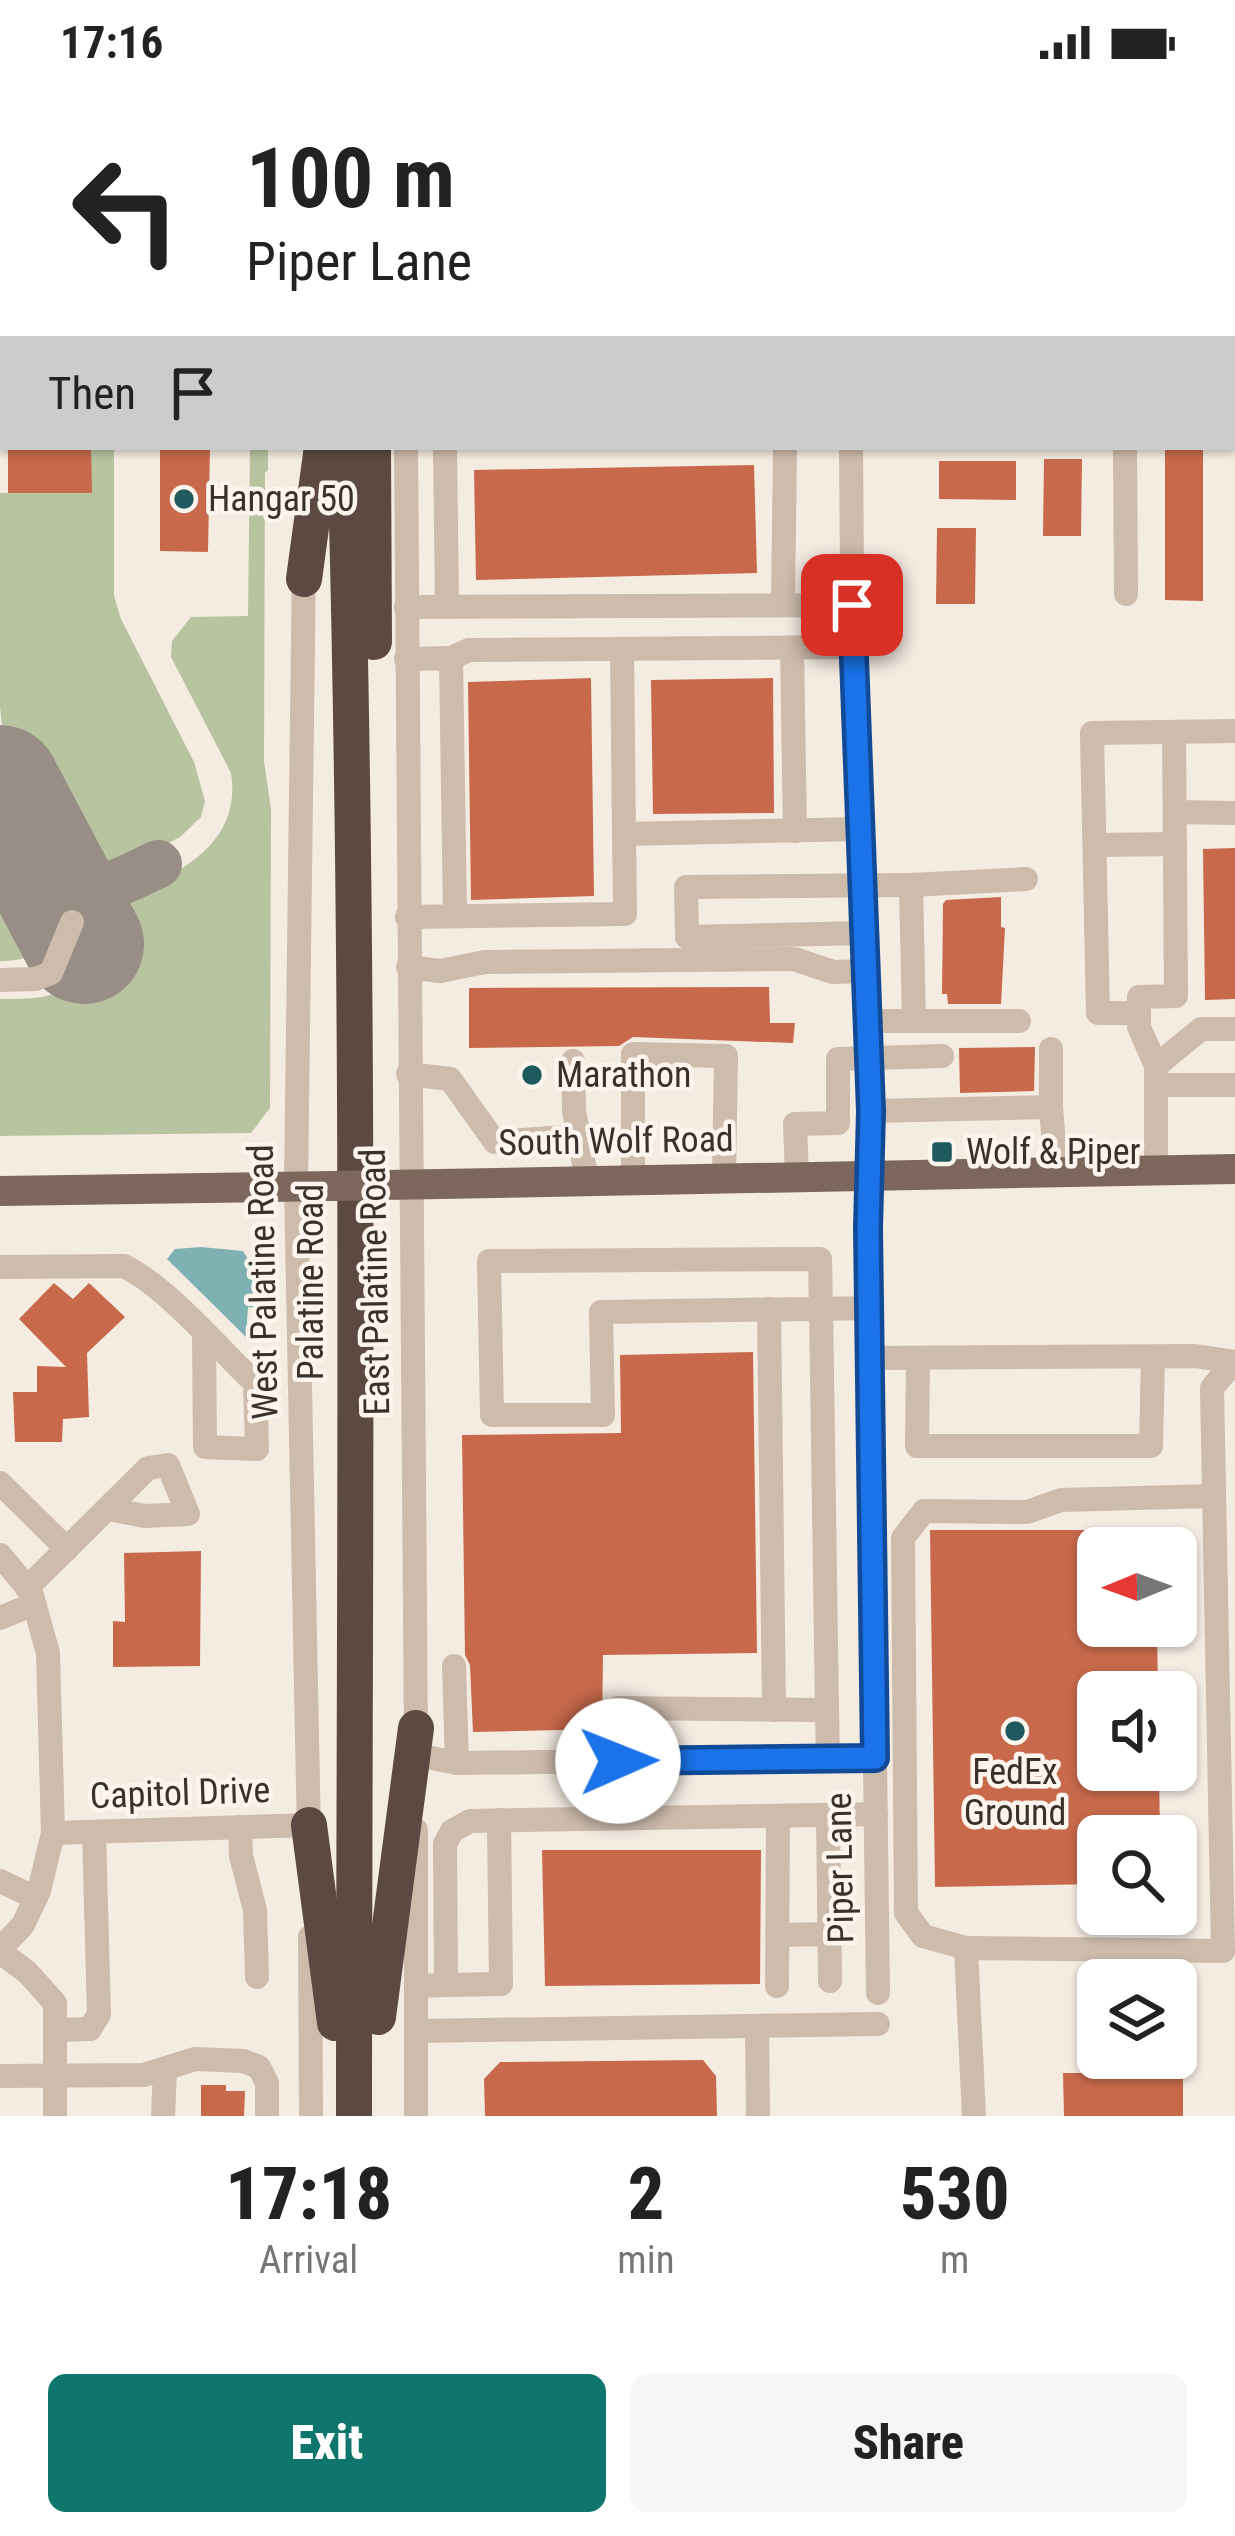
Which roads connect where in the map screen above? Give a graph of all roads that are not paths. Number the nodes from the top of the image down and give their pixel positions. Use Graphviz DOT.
graph roads {
  1 [pos="304,450"];
  2 [pos="322,450"];
  3 [pos="345,450"];
  4 [pos="373,450"];
  5 [pos="406,450"];
  6 [pos="445,450"];
  7 [pos="785,450"];
  8 [pos="851,450"];
  9 [pos="1125,450"];
  10 [pos="304,579"];
  11 [pos="1126,594"];
  12 [pos="783,605"];
  13 [pos="852,605"];
  14 [pos="406,607"];
  15 [pos="447,607"];
  16 [pos="853,647"];
  17 [pos="791,648"];
  18 [pos="622,649"];
  19 [pos="451,658"];
  20 [pos="406,659"];
  21 [pos="1235,731"];
  22 [pos="1174,733"];
  23 [pos="1175,812"];
  24 [pos="1235,813"];
  25 [pos="861,829"];
  26 [pos="795,831"];
  27 [pos="624,834"];
  28 [pos="1175,844"];
  29 [pos="1095,845"];
  30 [pos="1026,879"];
  31 [pos="863,884"];
  32 [pos="910,886"];
  33 [pos="455,916"];
  34 [pos="407,917"];
  35 [pos="72,922"];
  36 [pos="865,933"];
  37 [pos="408,967"];
  38 [pos="866,971"];
  39 [pos="0,980"];
  40 [pos="1139,1013"];
  41 [pos="868,1021"];
  42 [pos="914,1021"];
  43 [pos="1019,1021"];
  44 [pos="1235,1029"];
  45 [pos="1051,1049"];
  46 [pos="942,1056"];
  47 [pos="869,1058"];
  48 [pos="574,1061"];
  49 [pos="408,1075"];
  50 [pos="1156,1076"];
  51 [pos="1235,1085"];
  52 [pos="1051,1107"];
  53 [pos="871,1111"];
  54 [pos="578,1136"];
  55 [pos="495,1142"];
  56 [pos="1235,1169"];
  57 [pos="1156,1170"];
  58 [pos="1056,1172"];
  59 [pos="869,1173"];
  60 [pos="796,1175"];
  61 [pos="724,1177"];
  62 [pos="633,1179"];
  63 [pos="587,1180"];
  64 [pos="489,1183"];
  65 [pos="397,1185"];
  66 [pos="296,1186"];
  67 [pos="0,1191"];
  68 [pos="0,1267"];
  69 [pos="869,1308"];
  70 [pos="770,1309"];
  71 [pos="821,1309"];
  72 [pos="204,1334"];
  73 [pos="1153,1357"];
  74 [pos="870,1358"];
  75 [pos="918,1358"];
  76 [pos="1234,1363"];
  77 [pos="0,1483"];
  78 [pos="1214,1496"];
  79 [pos="108,1509"];
  80 [pos="67,1549"];
  81 [pos="0,1555"];
  82 [pos="30,1596"];
  83 [pos="0,1618"];
  84 [pos="454,1666"];
  85 [pos="774,1709"];
  86 [pos="827,1710"];
  87 [pos="416,1742"];
  88 [pos="875,1758"];
  89 [pos="828,1759"];
  90 [pos="618,1761"];
  91 [pos="457,1763"];
  92 [pos="876,1814"];
  93 [pos="828,1815"];
  94 [pos="778,1816"];
  95 [pos="500,1820"];
  96 [pos="309,1825"];
  97 [pos="240,1827"];
  98 [pos="94,1832"];
  99 [pos="53,1833"];
  100 [pos="0,1881"];
  101 [pos="36,1898"];
  102 [pos="830,1934"];
  103 [pos="778,1935"];
  104 [pos="966,1948"];
  105 [pos="0,1951"];
  106 [pos="257,1977"];
  107 [pos="830,1981"];
  108 [pos="446,1985"];
  109 [pos="418,1986"];
  110 [pos="777,1986"];
  111 [pos="878,1993"];
  112 [pos="378,2018"];
  113 [pos="878,2024"];
  114 [pos="757,2026"];
  115 [pos="56,2030"];
  116 [pos="418,2031"];
  117 [pos="165,2071"];
  118 [pos="0,2076"];
  119 [pos="55,2076"];
  120 [pos="55,2116"];
  121 [pos="163,2116"];
  122 [pos="267,2116"];
  123 [pos="310,2116"];
  124 [pos="351,2116"];
  125 [pos="377,2116"];
  126 [pos="416,2116"];
  127 [pos="758,2116"];
  128 [pos="974,2116"];
  1 -- 10 [label="street, West Palatine Road"];
  2 -- 10 [label="highway"];
  3 -- 124 [label="highway, Palatine Road"];
  4 -- 112 [label="highway, Palatine Road"];
  5 -- 14 [label="street, East Palatine Road"];
  6 -- 15 [label="street"];
  7 -- 12 [label="street"];
  8 -- 13 [label="street, Piper Lane"];
  9 -- 11 [label="street"];
  10 -- 66 [label="street, West Palatine Road"];
  12 -- 13 [label="street"];
  12 -- 15 [label="street"];
  13 -- 16 [label="street, Piper Lane"];
  14 -- 15 [label="street"];
  14 -- 20 [label="street, East Palatine Road"];
  16 -- 17 [label="street"];
  16 -- 25 [label="street, Piper Lane"];
  17 -- 18 [label="street"];
  17 -- 26 [label="street"];
  18 -- 19 [label="street"];
  18 -- 27 [label="street"];
  19 -- 20 [label="street"];
  19 -- 33 [label="street"];
  20 -- 34 [label="street, East Palatine Road"];
  21 -- 22 [label="street"];
  22 -- 23 [label="street"];
  22 -- 29 [label="street"];
  23 -- 24 [label="street"];
  23 -- 28 [label="street"];
  25 -- 26 [label="street"];
  25 -- 31 [label="street, Piper Lane"];
  26 -- 27 [label="street"];
  27 -- 33 [label="street"];
  28 -- 29 [label="street"];
  28 -- 40 [label="street"];
  29 -- 40 [label="street"];
  30 -- 32 [label="street"];
  31 -- 32 [label="street"];
  31 -- 36 [label="street, Piper Lane"];
  31 -- 36 [label="street"];
  32 -- 42 [label="street"];
  33 -- 34 [label="street"];
  34 -- 37 [label="street, East Palatine Road"];
  35 -- 39 [label="street"];
  36 -- 38 [label="street, Piper Lane"];
  37 -- 38 [label="street"];
  37 -- 49 [label="street, East Palatine Road"];
  38 -- 41 [label="street, Piper Lane"];
  40 -- 50 [label="street"];
  41 -- 42 [label="street"];
  41 -- 47 [label="street, Piper Lane"];
  42 -- 43 [label="street"];
  44 -- 50 [label="street"];
  45 -- 52 [label="street"];
  46 -- 47 [label="street"];
  47 -- 53 [label="street, Piper Lane"];
  47 -- 60 [label="street"];
  48 -- 54 [label="street"];
  49 -- 55 [label="street"];
  49 -- 65 [label="street, East Palatine Road"];
  50 -- 51 [label="street"];
  50 -- 57 [label="street"];
  52 -- 53 [label="street"];
  52 -- 58 [label="street"];
  53 -- 59 [label="street, Piper Lane"];
  54 -- 55 [label="street"];
  54 -- 63 [label="street"];
  55 -- 64 [label="street"];
  56 -- 57 [label="main road, South Wolf Road"];
  57 -- 58 [label="main road, South Wolf Road"];
  58 -- 59 [label="main road, South Wolf Road"];
  59 -- 60 [label="main road, South Wolf Road"];
  59 -- 69 [label="street, Piper Lane"];
  60 -- 61 [label="main road, South Wolf Road"];
  61 -- 62 [label="main road, South Wolf Road"];
  61 -- 62 [label="street"];
  62 -- 63 [label="main road, South Wolf Road"];
  63 -- 64 [label="main road, South Wolf Road"];
  64 -- 65 [label="main road, South Wolf Road"];
  65 -- 66 [label="main road, South Wolf Road, bridge"];
  65 -- 87 [label="street, East Palatine Road"];
  66 -- 67 [label="main road, South Wolf Road"];
  66 -- 96 [label="street, West Palatine Road"];
  68 -- 72 [label="street"];
  69 -- 71 [label="street"];
  69 -- 74 [label="street, Piper Lane"];
  70 -- 71 [label="street"];
  70 -- 71 [label="street"];
  70 -- 85 [label="street"];
  71 -- 86 [label="street"];
  72 -- 72 [label="street"];
  73 -- 75 [label="street"];
  73 -- 75 [label="street"];
  73 -- 76 [label="street"];
  74 -- 75 [label="street"];
  74 -- 88 [label="street, Piper Lane"];
  76 -- 78 [label="street"];
  77 -- 80 [label="street"];
  78 -- 104 [label="street"];
  78 -- 104 [label="street"];
  79 -- 80 [label="street"];
  80 -- 82 [label="street"];
  81 -- 82 [label="street, Capitol Drive"];
  82 -- 83 [label="street"];
  82 -- 99 [label="street, Capitol Drive"];
  84 -- 91 [label="street"];
  85 -- 86 [label="street"];
  85 -- 90 [label="street"];
  86 -- 89 [label="street"];
  87 -- 91 [label="street"];
  87 -- 109 [label="street, East Palatine Road"];
  87 -- 112 [label="highway"];
  88 -- 89 [label="street"];
  88 -- 92 [label="street, Piper Lane"];
  89 -- 90 [label="street"];
  90 -- 91 [label="street"];
  92 -- 93 [label="street"];
  92 -- 111 [label="street, Piper Lane"];
  93 -- 94 [label="street"];
  93 -- 102 [label="street"];
  94 -- 95 [label="street"];
  94 -- 103 [label="street"];
  95 -- 108 [label="street"];
  95 -- 108 [label="street"];
  96 -- 97 [label="street, Capitol Drive"];
  96 -- 123 [label="street, West Palatine Road"];
  96 -- 124 [label="highway"];
  97 -- 98 [label="street, Capitol Drive"];
  97 -- 106 [label="street"];
  98 -- 99 [label="street, Capitol Drive"];
  98 -- 115 [label="street"];
  99 -- 101 [label="street, Capitol Drive"];
  100 -- 101 [label="street"];
  101 -- 105 [label="street, Capitol Drive"];
  102 -- 103 [label="street"];
  102 -- 107 [label="street"];
  103 -- 110 [label="street"];
  104 -- 128 [label="street"];
  105 -- 115 [label="street"];
  108 -- 109 [label="street"];
  109 -- 116 [label="street, East Palatine Road"];
  112 -- 125 [label="highway, Palatine Road"];
  113 -- 114 [label="street"];
  114 -- 116 [label="street"];
  114 -- 127 [label="street"];
  115 -- 119 [label="street"];
  116 -- 126 [label="street, East Palatine Road"];
  117 -- 119 [label="street"];
  117 -- 121 [label="street"];
  117 -- 122 [label="street"];
  118 -- 119 [label="street"];
  119 -- 120 [label="street"];
}
